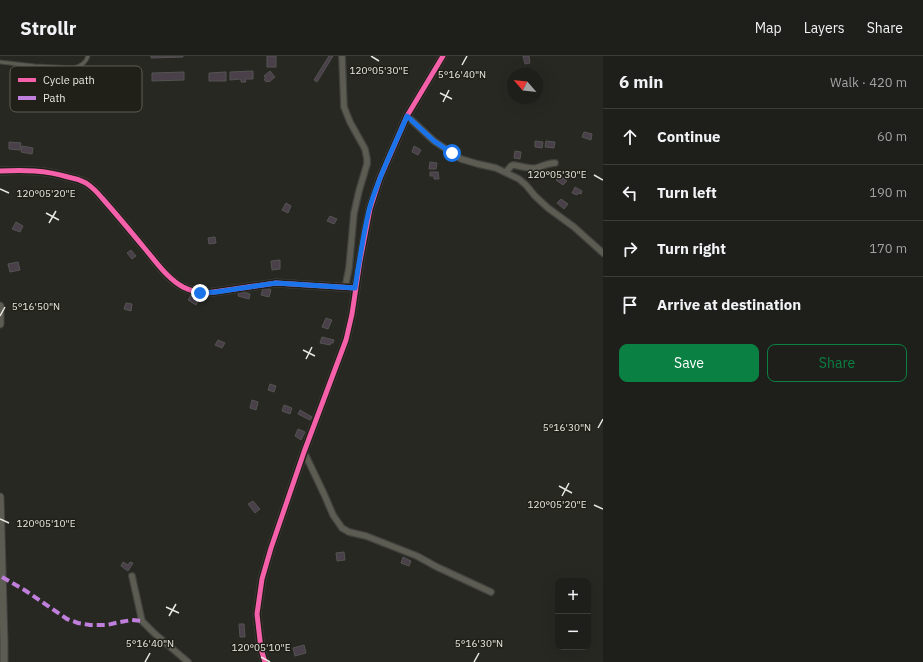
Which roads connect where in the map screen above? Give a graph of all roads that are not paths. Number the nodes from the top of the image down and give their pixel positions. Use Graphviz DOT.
graph roads {
  1 [pos="88,56"];
  2 [pos="342,56"];
  3 [pos="443,56"];
  4 [pos="0,62"];
  5 [pos="36,66"];
  6 [pos="78,66"];
  7 [pos="407,116"];
  8 [pos="555,163"];
  9 [pos="0,171"];
  10 [pos="506,172"];
  11 [pos="603,252"];
  12 [pos="345,288"];
  13 [pos="355,288"];
  14 [pos="0,306"];
  15 [pos="0,313"];
  16 [pos="0,324"];
  17 [pos="304,452"];
  18 [pos="0,498"];
  19 [pos="132,576"];
  20 [pos="491,592"];
  21 [pos="4,662"];
  22 [pos="188,662"];
  23 [pos="265,662"];
  1 -- 6 [label="lane"];
  2 -- 12 [label="street"];
  3 -- 7 [label="street"];
  4 -- 5 [label="lane"];
  7 -- 10 [label="street"];
  7 -- 13 [label="street"];
  8 -- 10 [label="street"];
  9 -- 12 [label="street"];
  10 -- 11 [label="street"];
  12 -- 13 [label="street"];
  13 -- 17 [label="street"];
  14 -- 15 [label="street"];
  15 -- 16 [label="street"];
  17 -- 20 [label="street"];
  17 -- 23 [label="street"];
  18 -- 21 [label="street"];
  19 -- 22 [label="street"];
}
